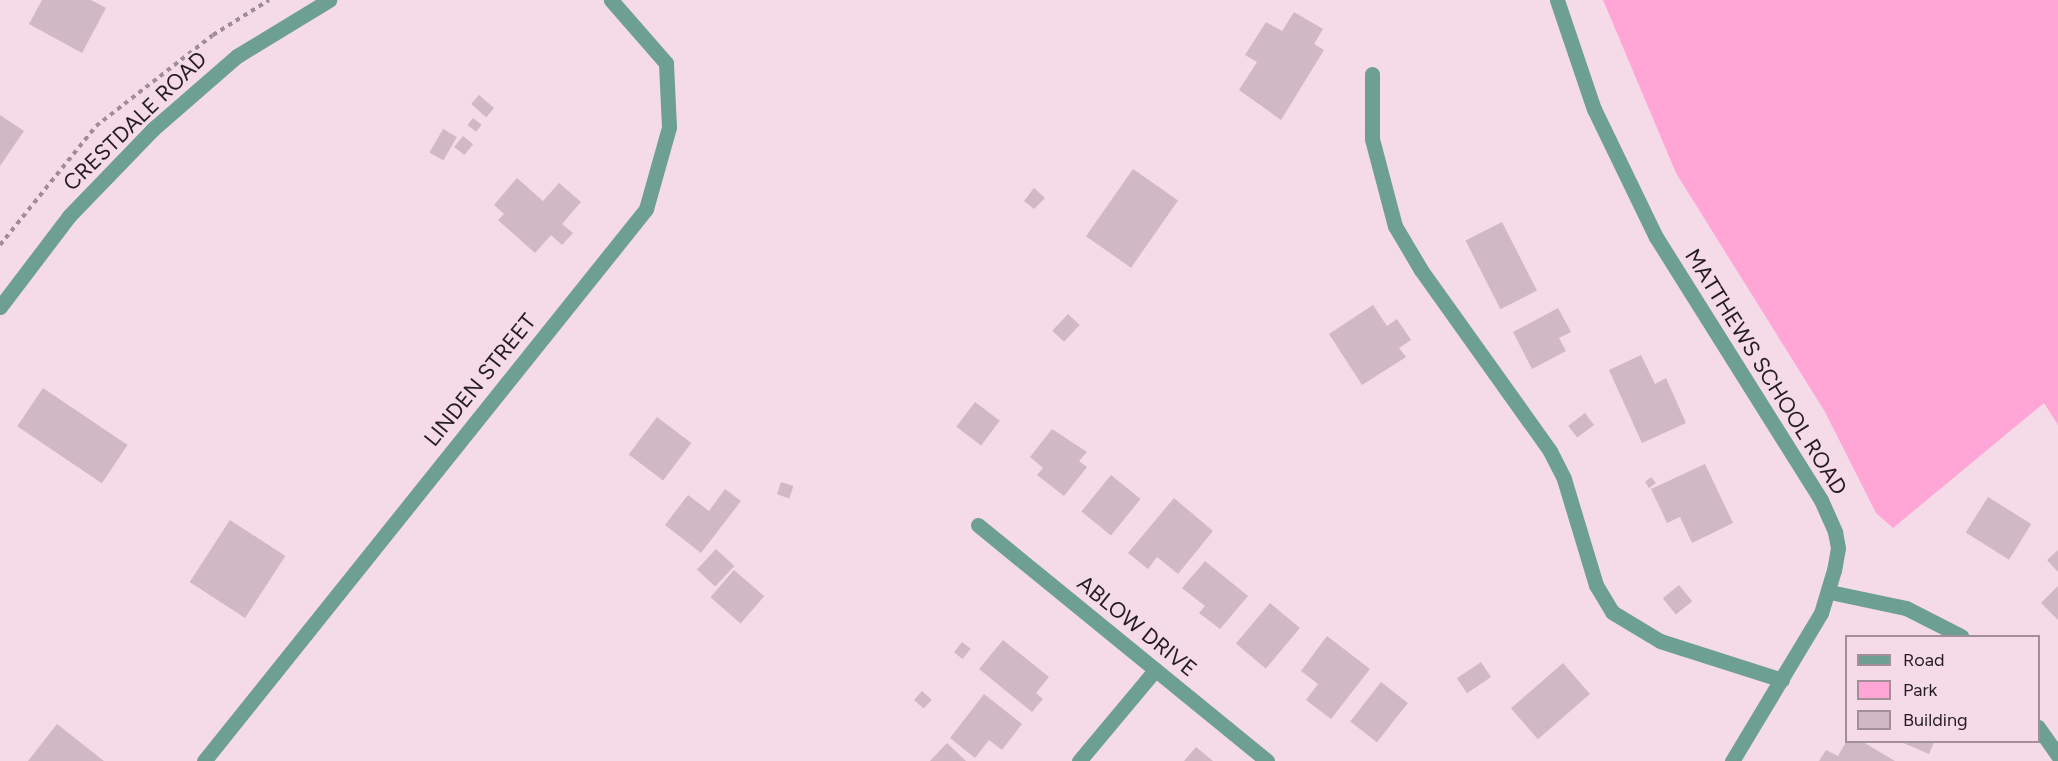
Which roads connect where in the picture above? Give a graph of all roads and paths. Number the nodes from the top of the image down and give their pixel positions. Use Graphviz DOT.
graph roads {
  1 [pos="269,0"];
  2 [pos="329,0"];
  3 [pos="610,0"];
  4 [pos="1557,0"];
  5 [pos="1372,74"];
  6 [pos="0,246"];
  7 [pos="0,306"];
  8 [pos="978,525"];
  9 [pos="1830,592"];
  10 [pos="1959,635"];
  11 [pos="1155,670"];
  12 [pos="1782,680"];
  13 [pos="2040,730"];
  14 [pos="2058,756"];
  15 [pos="204,761"];
  16 [pos="1079,761"];
  17 [pos="1267,761"];
  18 [pos="1732,761"];
  1 -- 6 [label="path"];
  2 -- 7 [label="street, CRESTDALE ROAD"];
  3 -- 15 [label="street, LINDEN STREET"];
  4 -- 9 [label="street, MATTHEWS SCHOOL ROAD"];
  5 -- 12 [label="street"];
  8 -- 11 [label="street, ABLOW DRIVE"];
  9 -- 10 [label="street"];
  9 -- 12 [label="street, MATTHEWS SCHOOL ROAD"];
  11 -- 16 [label="street"];
  11 -- 17 [label="street, ABLOW DRIVE"];
  12 -- 18 [label="street, MATTHEWS SCHOOL ROAD"];
  13 -- 14 [label="street"];
}
